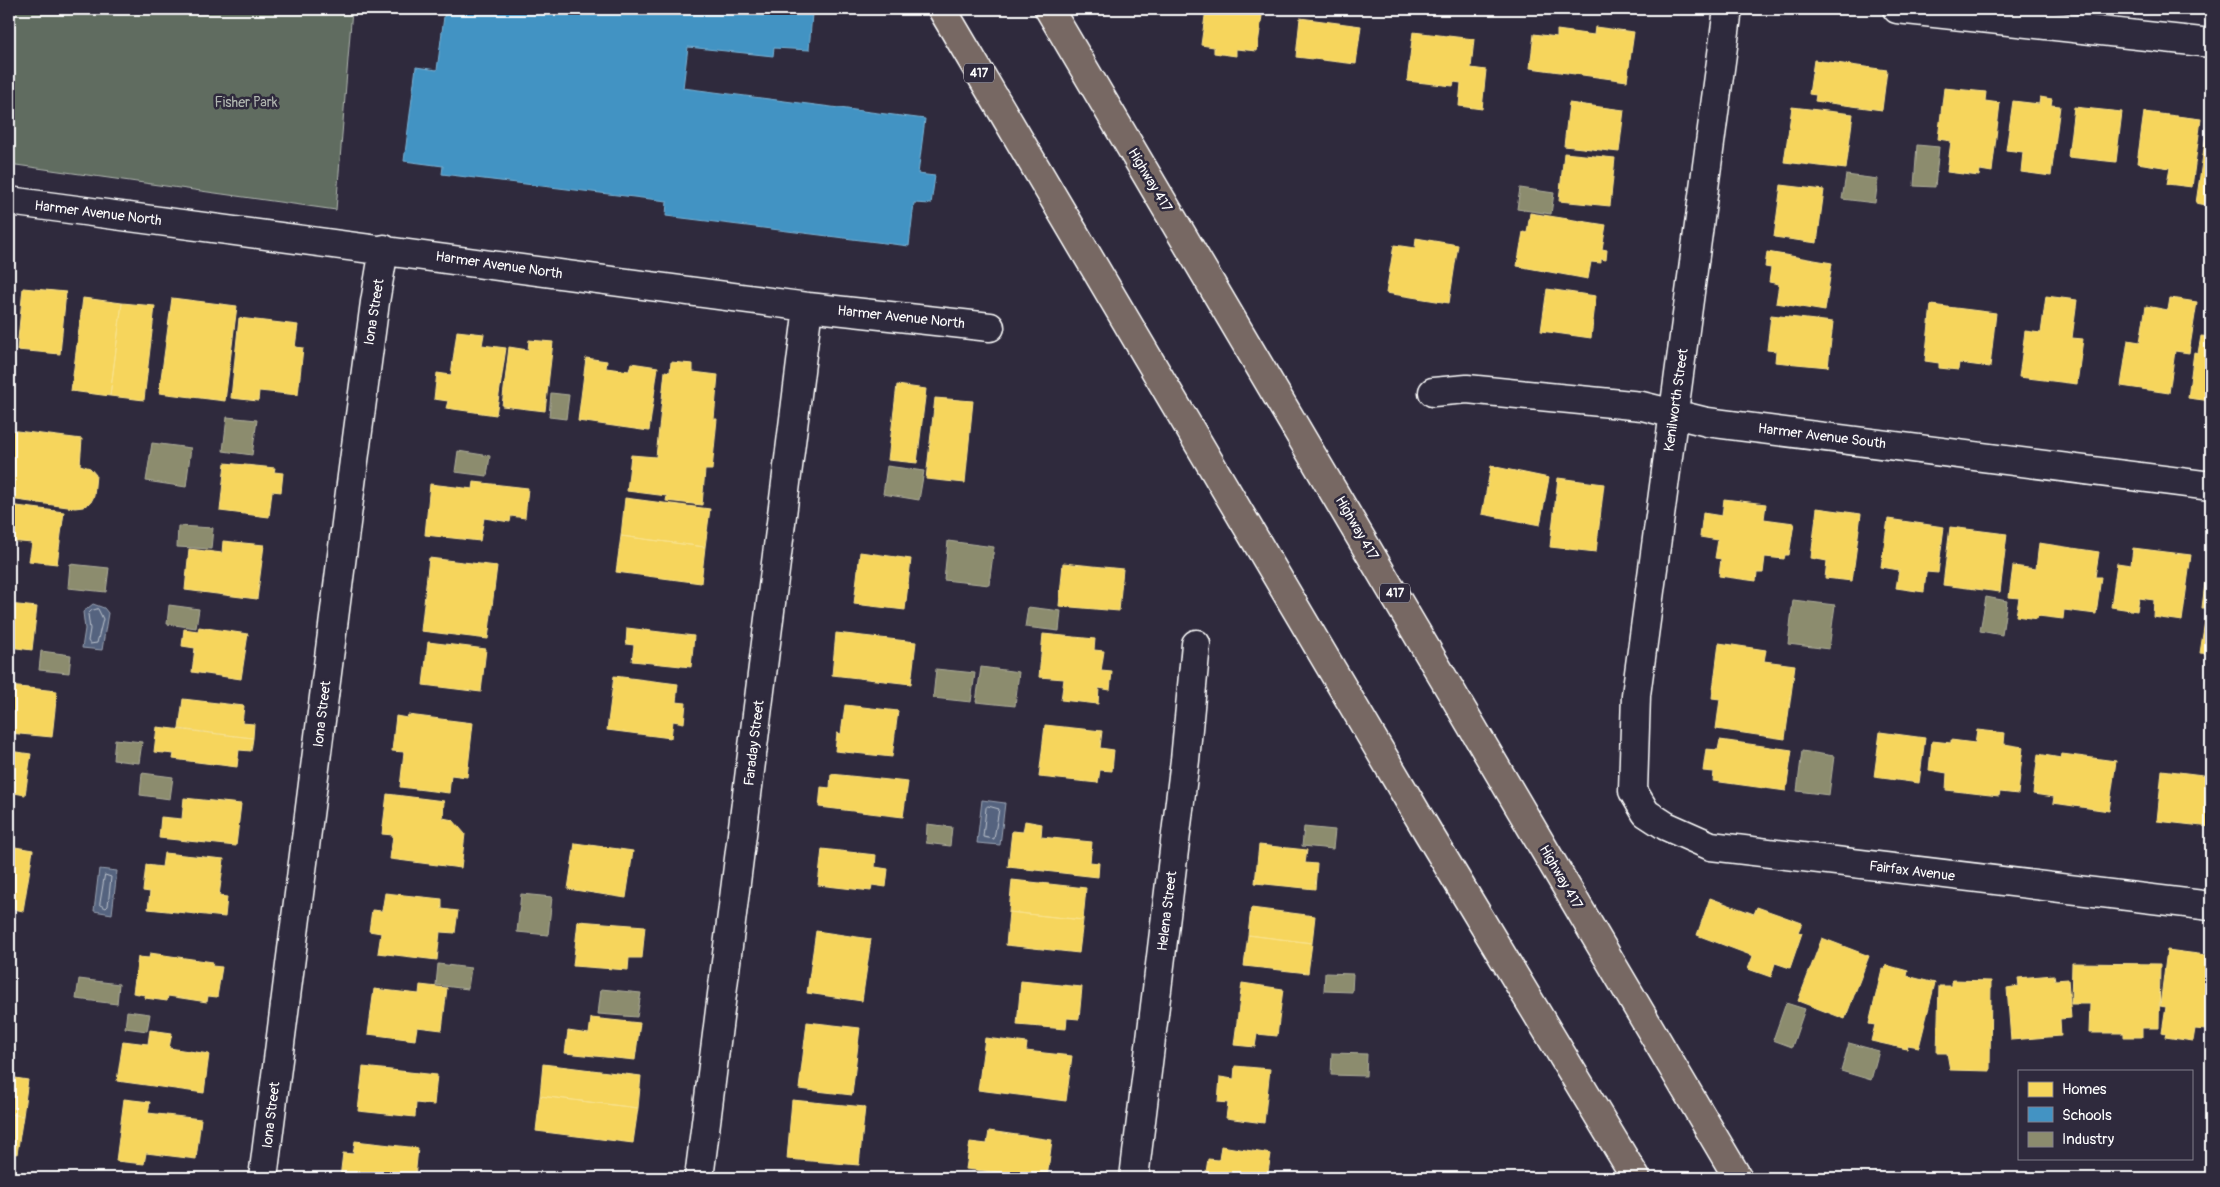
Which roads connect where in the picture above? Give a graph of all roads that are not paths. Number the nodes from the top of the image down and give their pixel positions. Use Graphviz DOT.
graph roads {
  1 [pos="942,9"];
  2 [pos="1049,9"];
  3 [pos="1728,9"];
  4 [pos="1897,9"];
  5 [pos="2211,43"];
  6 [pos="9,201"];
  7 [pos="384,249"];
  8 [pos="808,307"];
  9 [pos="990,328"];
  10 [pos="1433,392"];
  11 [pos="1675,413"];
  12 [pos="2211,486"];
  13 [pos="1196,644"];
  14 [pos="1633,791"];
  15 [pos="2211,906"];
  16 [pos="263,1178"];
  17 [pos="699,1178"];
  18 [pos="1134,1178"];
  19 [pos="1636,1178"];
  20 [pos="1738,1178"];
  1 -- 19 [label="highway, 417"];
  2 -- 20 [label="highway, Highway 417 / 417"];
  3 -- 11 [label="street, Kenilworth Street"];
  4 -- 5 [label="street"];
  6 -- 7 [label="street, Harmer Avenue North"];
  7 -- 8 [label="street, Harmer Avenue North"];
  7 -- 16 [label="street, Iona Street"];
  8 -- 9 [label="street, Harmer Avenue North"];
  8 -- 17 [label="street, Faraday Street"];
  10 -- 11 [label="street, Harmer Avenue South"];
  11 -- 12 [label="street, Harmer Avenue South"];
  11 -- 14 [label="street, Kenilworth Street"];
  13 -- 18 [label="street, Helena Street"];
  14 -- 15 [label="street, Fairfax Avenue"];
}
